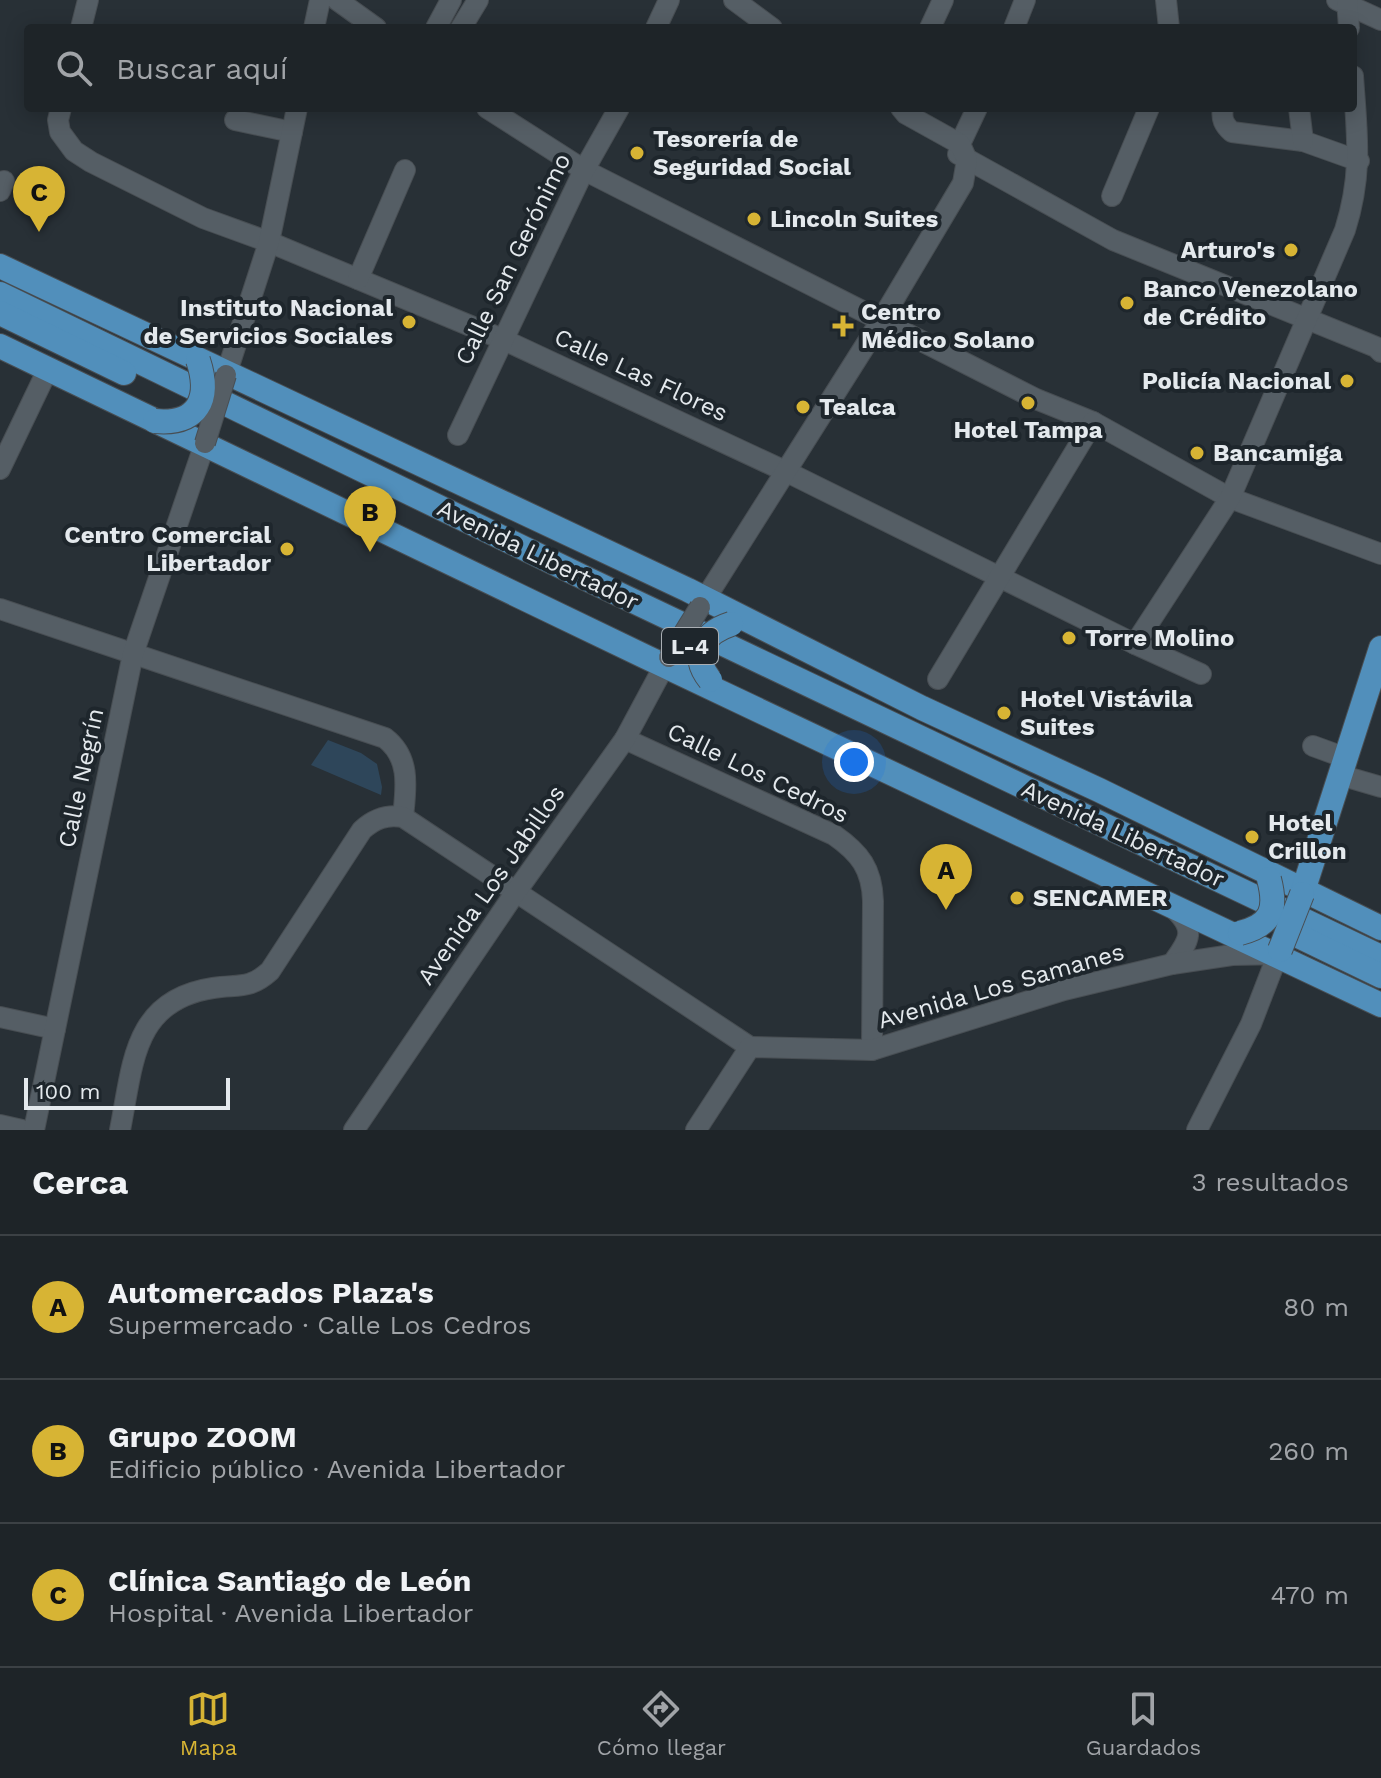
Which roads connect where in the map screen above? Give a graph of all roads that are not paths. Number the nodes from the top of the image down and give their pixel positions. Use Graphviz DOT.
graph roads {
  1 [pos="88,0"];
  2 [pos="320,0"];
  3 [pos="337,0"];
  4 [pos="451,0"];
  5 [pos="478,0"];
  6 [pos="669,0"];
  7 [pos="734,0"];
  8 [pos="943,0"];
  9 [pos="1025,0"];
  10 [pos="1166,0"];
  11 [pos="1344,1"];
  12 [pos="1381,20"];
  13 [pos="82,24"];
  14 [pos="315,24"];
  15 [pos="370,24"];
  16 [pos="438,24"];
  17 [pos="463,24"];
  18 [pos="658,24"];
  19 [pos="767,24"];
  20 [pos="932,24"];
  21 [pos="1016,24"];
  22 [pos="1169,24"];
  23 [pos="1348,24"];
  24 [pos="60,112"];
  25 [pos="296,112"];
  26 [pos="493,112"];
  27 [pos="617,112"];
  28 [pos="894,112"];
  29 [pos="904,112"];
  30 [pos="976,112"];
  31 [pos="1147,112"];
  32 [pos="1222,112"];
  33 [pos="1299,112"];
  34 [pos="1356,112"];
  35 [pos="235,120"];
  36 [pos="292,132"];
  37 [pos="1303,141"];
  38 [pos="963,152"];
  39 [pos="1359,161"];
  40 [pos="405,170"];
  41 [pos="584,170"];
  42 [pos="1112,196"];
  43 [pos="269,242"];
  44 [pos="0,266"];
  45 [pos="358,279"];
  46 [pos="0,294"];
  47 [pos="0,313"];
  48 [pos="882,319"];
  49 [pos="1308,321"];
  50 [pos="502,339"];
  51 [pos="0,346"];
  52 [pos="1379,348"];
  53 [pos="198,360"];
  54 [pos="48,369"];
  55 [pos="226,375"];
  56 [pos="155,421"];
  57 [pos="1093,422"];
  58 [pos="458,435"];
  59 [pos="205,443"];
  60 [pos="0,469"];
  61 [pos="787,472"];
  62 [pos="1230,498"];
  63 [pos="1381,554"];
  64 [pos="998,576"];
  65 [pos="703,603"];
  66 [pos="0,609"];
  67 [pos="741,624"];
  68 [pos="1135,644"];
  69 [pos="1381,648"];
  70 [pos="133,654"];
  71 [pos="667,661"];
  72 [pos="1201,674"];
  73 [pos="938,679"];
  74 [pos="716,686"];
  75 [pos="625,739"];
  76 [pos="1313,746"];
  77 [pos="1343,766"];
  78 [pos="1381,787"];
  79 [pos="403,817"];
  80 [pos="1268,875"];
  81 [pos="1303,892"];
  82 [pos="515,893"];
  83 [pos="1164,900"];
  84 [pos="1381,928"];
  85 [pos="1236,933"];
  86 [pos="1279,952"];
  87 [pos="1381,957"];
  88 [pos="1172,964"];
  89 [pos="1381,976"];
  90 [pos="1381,1005"];
  91 [pos="0,1017"];
  92 [pos="55,1029"];
  93 [pos="750,1047"];
  94 [pos="872,1050"];
  95 [pos="0,1125"];
  96 [pos="22,1130"];
  97 [pos="34,1130"];
  98 [pos="120,1130"];
  99 [pos="354,1130"];
  100 [pos="696,1130"];
  101 [pos="1197,1130"];
  1 -- 13 [label="street"];
  2 -- 14 [label="street"];
  3 -- 15 [label="street"];
  4 -- 16 [label="street"];
  5 -- 17 [label="street"];
  6 -- 18 [label="street"];
  7 -- 19 [label="street"];
  8 -- 20 [label="street"];
  9 -- 21 [label="street"];
  10 -- 22 [label="street"];
  11 -- 12 [label="street"];
  11 -- 23 [label="street"];
  24 -- 43 [label="street, Calle Las Flores"];
  25 -- 36 [label="street"];
  26 -- 41 [label="street"];
  27 -- 41 [label="street, Calle San Gerónimo"];
  28 -- 38 [label="street"];
  29 -- 38 [label="street"];
  30 -- 38 [label="street"];
  31 -- 42 [label="street"];
  32 -- 37 [label="street"];
  33 -- 37 [label="street"];
  34 -- 39 [label="street"];
  35 -- 36 [label="street"];
  36 -- 43 [label="street"];
  37 -- 39 [label="street"];
  38 -- 48 [label="street"];
  38 -- 49 [label="street"];
  39 -- 49 [label="street"];
  40 -- 45 [label="street"];
  41 -- 48 [label="street"];
  41 -- 50 [label="street, Calle San Gerónimo"];
  43 -- 45 [label="street, Calle Las Flores"];
  43 -- 55 [label="street"];
  44 -- 53 [label="main road, Avenida Libertador / L-4"];
  45 -- 50 [label="street, Calle Las Flores"];
  46 -- 87 [label="main road, Avenida Libertador / L-4"];
  47 -- 89 [label="main road, Avenida Libertador / L-4"];
  48 -- 57 [label="street"];
  48 -- 61 [label="street"];
  49 -- 52 [label="street"];
  49 -- 62 [label="street"];
  50 -- 58 [label="street, Calle San Gerónimo"];
  50 -- 61 [label="street, Calle Las Flores"];
  51 -- 54 [label="main road, Avenida Libertador / L-4"];
  53 -- 55 [label="main road, Avenida Libertador / L-4"];
  53 -- 56 [label="main road, bridge"];
  54 -- 56 [label="main road, Avenida Libertador / L-4"];
  54 -- 60 [label="street"];
  55 -- 59 [label="street, Calle Negrín, bridge"];
  55 -- 65 [label="main road, Avenida Libertador / L-4"];
  56 -- 59 [label="main road, Avenida Libertador / L-4"];
  57 -- 62 [label="street"];
  57 -- 64 [label="street"];
  59 -- 70 [label="street, Calle Negrín"];
  59 -- 71 [label="main road, Avenida Libertador / L-4"];
  61 -- 64 [label="street, Calle Las Flores"];
  61 -- 65 [label="street"];
  62 -- 63 [label="street"];
  62 -- 68 [label="street"];
  64 -- 68 [label="street, Calle Las Flores"];
  64 -- 73 [label="street"];
  65 -- 67 [label="main road, Avenida Libertador / L-4"];
  65 -- 71 [label="street, Avenida Los Jabillos, bridge"];
  66 -- 70 [label="street"];
  67 -- 74 [label="main road, L-4, bridge"];
  67 -- 80 [label="main road, Avenida Libertador / L-4"];
  68 -- 72 [label="street, Calle Las Flores"];
  69 -- 77 [label="main road"];
  70 -- 79 [label="street"];
  70 -- 92 [label="street, Calle Negrín"];
  71 -- 74 [label="main road, Avenida Libertador / L-4"];
  71 -- 75 [label="street, Avenida Los Jabillos"];
  74 -- 83 [label="main road, Avenida Libertador / L-4"];
  75 -- 82 [label="street, Avenida Los Jabillos"];
  75 -- 94 [label="street, Calle Los Cedros"];
  76 -- 77 [label="street"];
  77 -- 78 [label="street"];
  77 -- 81 [label="main road"];
  79 -- 82 [label="street"];
  79 -- 98 [label="street"];
  80 -- 81 [label="main road, Avenida Libertador / L-4"];
  80 -- 85 [label="main road, bridge"];
  81 -- 84 [label="main road, Avenida Libertador / L-4"];
  81 -- 86 [label="main road, bridge"];
  82 -- 93 [label="street"];
  82 -- 99 [label="street, Avenida Los Jabillos"];
  83 -- 85 [label="main road, Avenida Libertador / L-4"];
  83 -- 88 [label="street"];
  85 -- 86 [label="main road, Avenida Libertador / L-4"];
  86 -- 88 [label="street, Avenida Los Samanes"];
  86 -- 90 [label="main road, Avenida Libertador / L-4"];
  86 -- 101 [label="street"];
  88 -- 94 [label="street, Avenida Los Samanes"];
  91 -- 92 [label="street"];
  92 -- 97 [label="street, Calle Negrín"];
  93 -- 94 [label="street, Avenida Los Samanes"];
  93 -- 100 [label="street"];
  95 -- 96 [label="street"];
}
